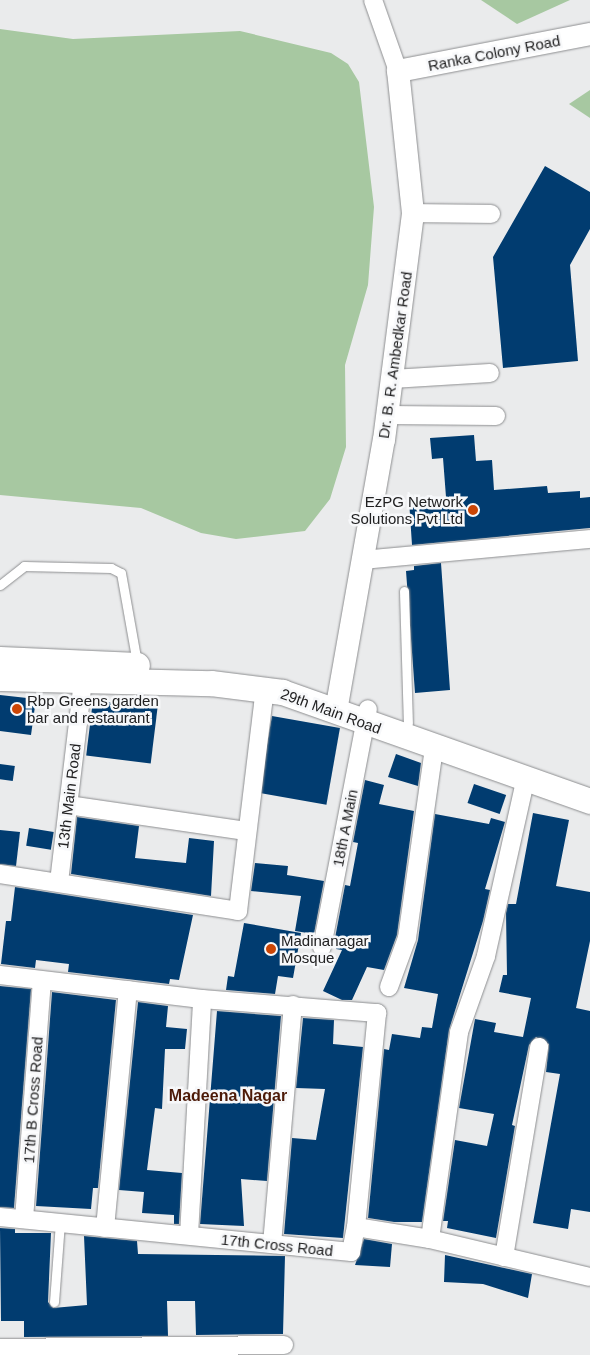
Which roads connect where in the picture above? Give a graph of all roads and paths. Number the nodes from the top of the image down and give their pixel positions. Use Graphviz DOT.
graph roads {
  1 [pos="373,0"];
  2 [pos="590,34"];
  3 [pos="398,72"];
  4 [pos="413,213"];
  5 [pos="491,214"];
  6 [pos="490,373"];
  7 [pos="392,379"];
  8 [pos="387,415"];
  9 [pos="496,416"];
  10 [pos="590,539"];
  11 [pos="363,560"];
  12 [pos="0,585"];
  13 [pos="404,591"];
  14 [pos="0,660"];
  15 [pos="137,665"];
  16 [pos="0,678"];
  17 [pos="83,680"];
  18 [pos="265,689"];
  19 [pos="338,703"];
  20 [pos="367,716"];
  21 [pos="408,723"];
  22 [pos="434,749"];
  23 [pos="525,781"];
  24 [pos="590,785"];
  25 [pos="590,802"];
  26 [pos="68,805"];
  27 [pos="246,831"];
  28 [pos="0,874"];
  29 [pos="59,882"];
  30 [pos="322,946"];
  31 [pos="0,975"];
  32 [pos="42,982"];
  33 [pos="389,987"];
  34 [pos="128,990"];
  35 [pos="202,999"];
  36 [pos="293,1004"];
  37 [pos="539,1047"];
  38 [pos="0,1217"];
  39 [pos="24,1219"];
  40 [pos="60,1223"];
  41 [pos="104,1228"];
  42 [pos="356,1228"];
  43 [pos="189,1235"];
  44 [pos="430,1239"];
  45 [pos="272,1244"];
  46 [pos="504,1256"];
  47 [pos="590,1277"];
  48 [pos="54,1302"];
  49 [pos="284,1345"];
  50 [pos="0,1348"];
  1 -- 3 [label="street, Dr. B. R. Ambedkar Road"];
  2 -- 3 [label="street, Ranka Colony Road"];
  3 -- 4 [label="street, Dr. B. R. Ambedkar Road"];
  4 -- 5 [label="street"];
  4 -- 7 [label="street, Dr. B. R. Ambedkar Road"];
  6 -- 7 [label="street"];
  7 -- 8 [label="street, Dr. B. R. Ambedkar Road"];
  8 -- 9 [label="street"];
  8 -- 11 [label="street, Dr. B. R. Ambedkar Road"];
  10 -- 11 [label="street"];
  11 -- 19 [label="street, Dr. B. R. Ambedkar Road"];
  12 -- 15 [label="lane"];
  13 -- 21 [label="lane"];
  14 -- 15 [label="main road, 29th Main Road"];
  15 -- 19 [label="main road, 29th Main Road"];
  16 -- 17 [label="main road, 29th Main Road"];
  17 -- 18 [label="main road, 29th Main Road"];
  17 -- 26 [label="street, 13th Main Road"];
  18 -- 19 [label="main road, 29th Main Road"];
  18 -- 27 [label="street"];
  19 -- 20 [label="main road, 29th Main Road"];
  20 -- 21 [label="main road, 29th Main Road"];
  20 -- 22 [label="main road, 29th Main Road"];
  20 -- 30 [label="street, 18th A Main"];
  21 -- 24 [label="main road, 29th Main Road"];
  22 -- 23 [label="main road, 29th Main Road"];
  22 -- 33 [label="street"];
  23 -- 25 [label="main road, 29th Main Road"];
  23 -- 44 [label="street"];
  26 -- 27 [label="street"];
  26 -- 29 [label="street, 13th Main Road"];
  27 -- 29 [label="street"];
  28 -- 29 [label="street"];
  31 -- 32 [label="street"];
  32 -- 34 [label="street"];
  32 -- 39 [label="street, 17th B Cross Road"];
  34 -- 35 [label="street"];
  34 -- 41 [label="street"];
  35 -- 36 [label="street"];
  35 -- 43 [label="street"];
  36 -- 42 [label="street"];
  36 -- 45 [label="street"];
  37 -- 46 [label="street"];
  38 -- 39 [label="street, 17th Cross Road"];
  39 -- 40 [label="street, 17th Cross Road"];
  40 -- 41 [label="street, 17th Cross Road"];
  40 -- 48 [label="lane"];
  41 -- 43 [label="street, 17th Cross Road"];
  42 -- 44 [label="street"];
  42 -- 45 [label="street, 17th Cross Road"];
  43 -- 45 [label="street, 17th Cross Road"];
  44 -- 46 [label="street"];
  46 -- 47 [label="street"];
  49 -- 50 [label="street"];
}
